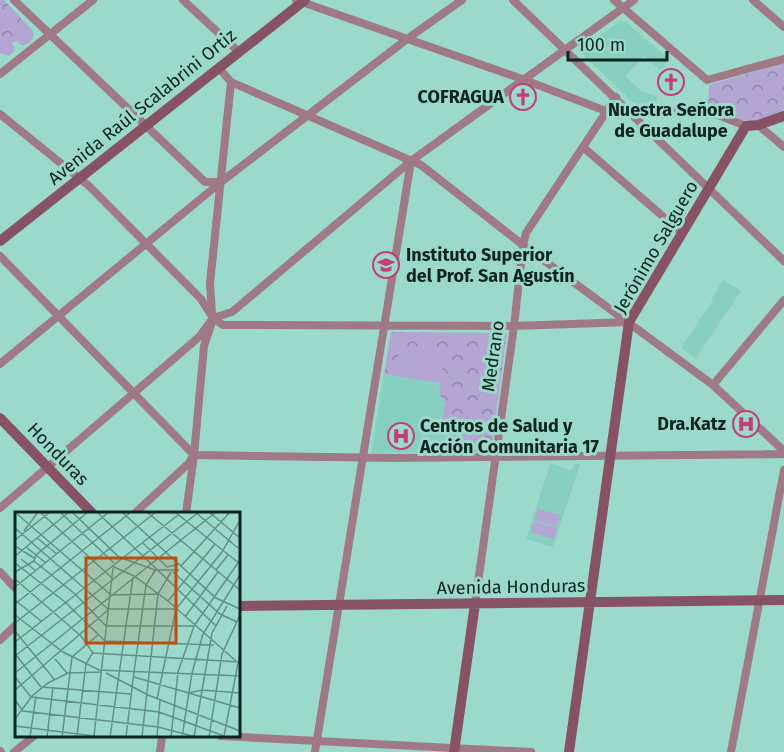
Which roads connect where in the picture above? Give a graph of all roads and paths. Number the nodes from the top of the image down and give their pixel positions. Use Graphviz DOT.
graph roads {
  1 [pos="14,0"];
  2 [pos="93,0"];
  3 [pos="183,0"];
  4 [pos="462,0"];
  5 [pos="513,0"];
  6 [pos="614,0"];
  7 [pos="634,0"];
  8 [pos="753,0"];
  9 [pos="301,1"];
  10 [pos="623,8"];
  11 [pos="784,27"];
  12 [pos="50,34"];
  13 [pos="407,39"];
  14 [pos="564,49"];
  15 [pos="239,52"];
  16 [pos="784,59"];
  17 [pos="219,68"];
  18 [pos="0,74"];
  19 [pos="522,79"];
  20 [pos="231,82"];
  21 [pos="616,98"];
  22 [pos="606,111"];
  23 [pos="0,114"];
  24 [pos="633,114"];
  25 [pos="307,116"];
  26 [pos="784,116"];
  27 [pos="146,124"];
  28 [pos="758,125"];
  29 [pos="746,126"];
  30 [pos="583,147"];
  31 [pos="784,147"];
  32 [pos="411,161"];
  33 [pos="80,178"];
  34 [pos="221,182"];
  35 [pos="710,188"];
  36 [pos="682,233"];
  37 [pos="0,241"];
  38 [pos="147,244"];
  39 [pos="523,245"];
  40 [pos="0,256"];
  41 [pos="784,261"];
  42 [pos="784,300"];
  43 [pos="59,316"];
  44 [pos="213,318"];
  45 [pos="629,322"];
  46 [pos="384,326"];
  47 [pos="514,326"];
  48 [pos="0,363"];
  49 [pos="713,385"];
  50 [pos="134,393"];
  51 [pos="0,418"];
  52 [pos="784,452"];
  53 [pos="194,455"];
  54 [pos="612,456"];
  55 [pos="496,457"];
  56 [pos="363,458"];
  57 [pos="48,467"];
  58 [pos="784,470"];
  59 [pos="0,508"];
  60 [pos="92,512"];
  61 [pos="135,512"];
  62 [pos="186,512"];
  63 [pos="0,572"];
  64 [pos="15,588"];
  65 [pos="784,600"];
  66 [pos="759,601"];
  67 [pos="591,602"];
  68 [pos="475,604"];
  69 [pos="240,606"];
  70 [pos="340,606"];
  71 [pos="15,626"];
  72 [pos="0,640"];
  73 [pos="240,736"];
  74 [pos="32,737"];
  75 [pos="162,737"];
  76 [pos="317,742"];
  77 [pos="454,750"];
  78 [pos="14,752"];
  79 [pos="160,752"];
  80 [pos="315,752"];
  81 [pos="531,752"];
  82 [pos="569,752"];
  83 [pos="731,752"];
  1 -- 12 [label="street"];
  2 -- 12 [label="street"];
  3 -- 15 [label="street"];
  4 -- 13 [label="street"];
  5 -- 14 [label="street"];
  6 -- 10 [label="street"];
  7 -- 10 [label="street"];
  8 -- 11 [label="street"];
  9 -- 13 [label="street"];
  9 -- 15 [label="street, Avenida Raúl Scalabrini Ortiz"];
  10 -- 14 [label="street"];
  10 -- 16 [label="street"];
  12 -- 18 [label="street"];
  12 -- 27 [label="street"];
  13 -- 19 [label="street"];
  13 -- 25 [label="street"];
  14 -- 19 [label="street"];
  14 -- 21 [label="street"];
  15 -- 17 [label="street, Avenida Raúl Scalabrini Ortiz"];
  17 -- 20 [label="street"];
  17 -- 27 [label="street, Avenida Raúl Scalabrini Ortiz"];
  19 -- 22 [label="street"];
  19 -- 32 [label="street"];
  20 -- 25 [label="street"];
  20 -- 34 [label="street"];
  21 -- 22 [label="street, Medrano"];
  21 -- 24 [label="street"];
  22 -- 24 [label="street"];
  22 -- 30 [label="street, Medrano"];
  23 -- 33 [label="street"];
  24 -- 29 [label="street"];
  24 -- 35 [label="street"];
  25 -- 32 [label="street"];
  25 -- 34 [label="street"];
  26 -- 28 [label="street"];
  27 -- 33 [label="street, Avenida Raúl Scalabrini Ortiz"];
  27 -- 34 [label="street"];
  28 -- 29 [label="street"];
  28 -- 31 [label="street"];
  29 -- 35 [label="street, Jerónimo Salguero"];
  30 -- 36 [label="street"];
  30 -- 39 [label="street, Medrano"];
  32 -- 39 [label="street"];
  32 -- 44 [label="street"];
  32 -- 46 [label="street"];
  33 -- 37 [label="street, Avenida Raúl Scalabrini Ortiz"];
  33 -- 38 [label="street"];
  34 -- 38 [label="street"];
  34 -- 44 [label="street"];
  35 -- 36 [label="street, Jerónimo Salguero"];
  35 -- 41 [label="street"];
  36 -- 45 [label="street, Jerónimo Salguero"];
  38 -- 43 [label="street"];
  38 -- 44 [label="street"];
  39 -- 45 [label="street"];
  39 -- 47 [label="street, Medrano"];
  40 -- 43 [label="street"];
  42 -- 49 [label="street"];
  43 -- 48 [label="street"];
  43 -- 50 [label="street"];
  44 -- 46 [label="street"];
  44 -- 50 [label="street"];
  44 -- 53 [label="street"];
  45 -- 47 [label="street"];
  45 -- 49 [label="street"];
  45 -- 54 [label="street, Jerónimo Salguero"];
  46 -- 47 [label="street"];
  46 -- 56 [label="street"];
  47 -- 55 [label="street, Medrano"];
  49 -- 52 [label="street"];
  50 -- 53 [label="street"];
  50 -- 57 [label="street"];
  51 -- 57 [label="street, Honduras"];
  52 -- 54 [label="street"];
  53 -- 56 [label="street"];
  53 -- 61 [label="street"];
  53 -- 62 [label="street"];
  54 -- 55 [label="street"];
  54 -- 67 [label="street, Jerónimo Salguero"];
  55 -- 56 [label="street"];
  55 -- 68 [label="street, Medrano"];
  56 -- 70 [label="street"];
  57 -- 59 [label="street"];
  57 -- 60 [label="street, Honduras"];
  58 -- 66 [label="street"];
  63 -- 64 [label="street"];
  65 -- 66 [label="street, Avenida Honduras"];
  66 -- 67 [label="street, Avenida Honduras"];
  66 -- 83 [label="street"];
  67 -- 68 [label="street, Avenida Honduras"];
  67 -- 82 [label="street, Jerónimo Salguero"];
  68 -- 70 [label="street, Avenida Honduras"];
  68 -- 77 [label="street, Medrano"];
  69 -- 70 [label="street, Avenida Honduras"];
  70 -- 76 [label="street"];
  71 -- 72 [label="street"];
  73 -- 76 [label="street"];
  74 -- 78 [label="street"];
  75 -- 79 [label="street"];
  76 -- 77 [label="street"];
  76 -- 80 [label="street"];
  77 -- 81 [label="street"];
}
